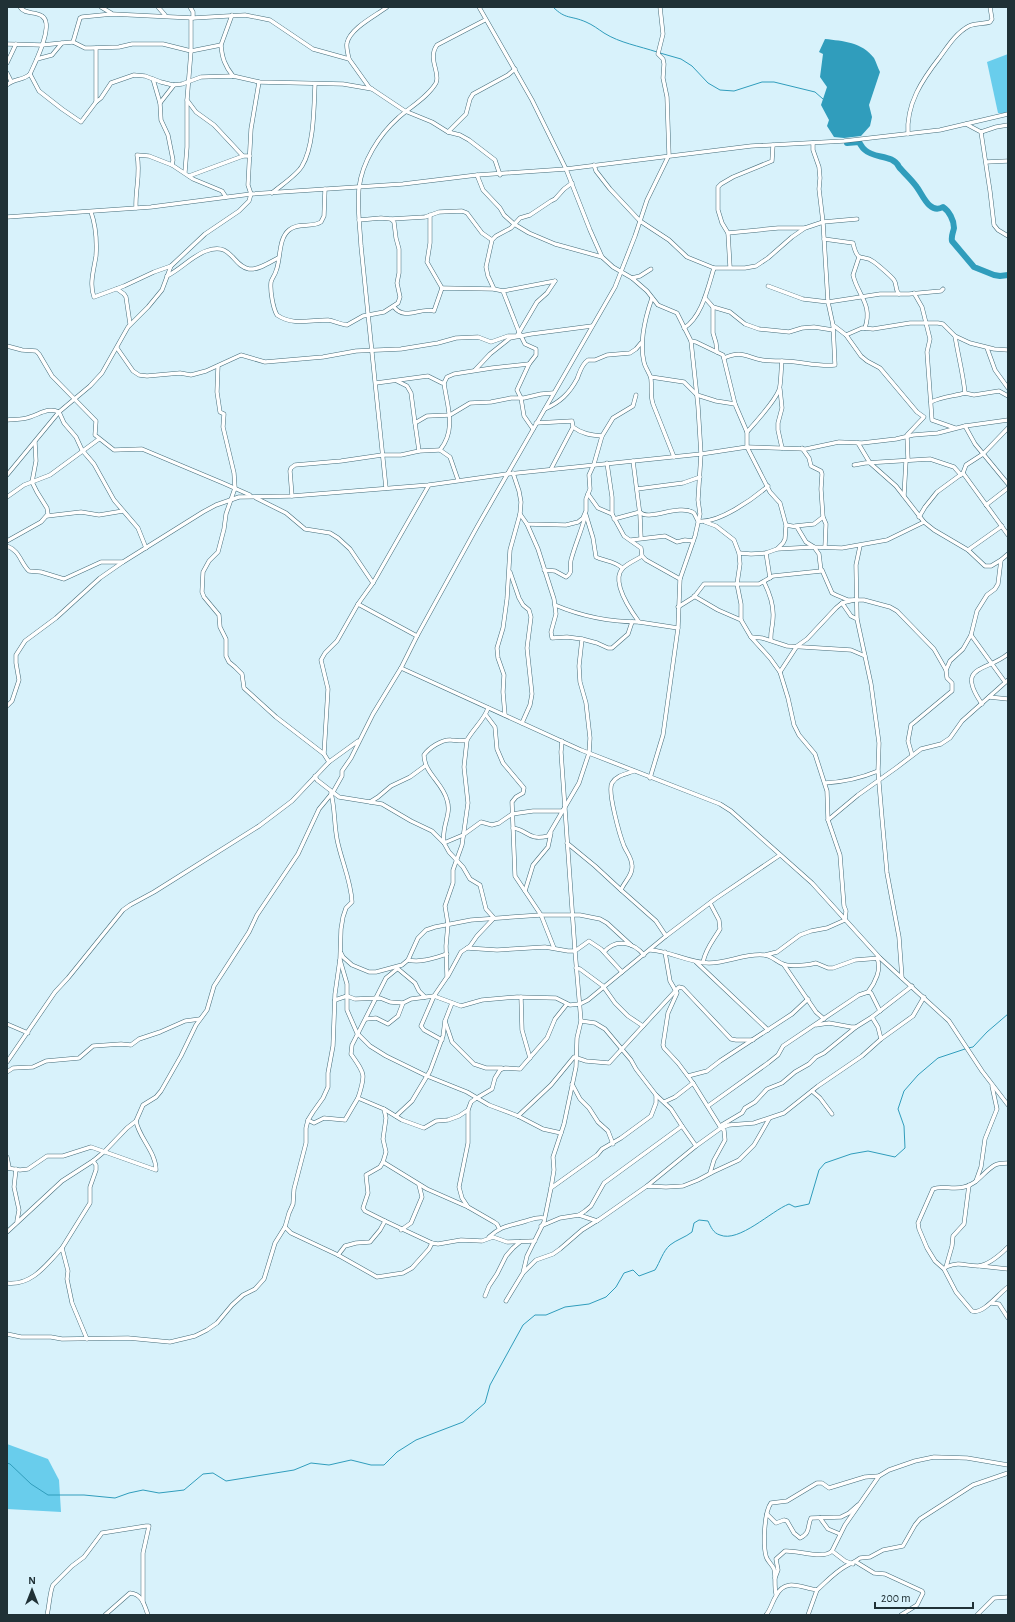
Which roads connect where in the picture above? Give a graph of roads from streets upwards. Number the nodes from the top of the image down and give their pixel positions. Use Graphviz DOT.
graph roads {
  1 [pos="20,7"];
  2 [pos="101,7"];
  3 [pos="158,7"];
  4 [pos="190,7"];
  5 [pos="387,7"];
  6 [pos="479,7"];
  7 [pos="660,7"];
  8 [pos="990,7"];
  9 [pos="112,14"];
  10 [pos="232,15"];
  11 [pos="165,16"];
  12 [pos="192,18"];
  13 [pos="485,20"];
  14 [pos="73,42"];
  15 [pos="62,43"];
  16 [pos="7,44"];
  17 [pos="16,44"];
  18 [pos="42,45"];
  19 [pos="222,45"];
  20 [pos="96,48"];
  21 [pos="191,51"];
  22 [pos="37,59"];
  23 [pos="349,59"];
  24 [pos="7,63"];
  25 [pos="515,69"];
  26 [pos="7,73"];
  27 [pos="30,74"];
  28 [pos="233,76"];
  29 [pos="153,79"];
  30 [pos="11,81"];
  31 [pos="188,81"];
  32 [pos="259,82"];
  33 [pos="315,84"];
  34 [pos="7,85"];
  35 [pos="174,85"];
  36 [pos="373,90"];
  37 [pos="187,100"];
  38 [pos="96,102"];
  39 [pos="160,103"];
  40 [pos="406,111"];
  41 [pos="1008,114"];
  42 [pos="966,124"];
  43 [pos="1008,125"];
  44 [pos="448,132"];
  45 [pos="980,132"];
  46 [pos="908,134"];
  47 [pos="813,143"];
  48 [pos="773,145"];
  49 [pos="243,156"];
  50 [pos="250,156"];
  51 [pos="669,156"];
  52 [pos="1008,161"];
  53 [pos="986,162"];
  54 [pos="172,165"];
  55 [pos="594,165"];
  56 [pos="566,169"];
  57 [pos="185,172"];
  58 [pos="477,175"];
  59 [pos="500,175"];
  60 [pos="189,176"];
  61 [pos="572,183"];
  62 [pos="359,188"];
  63 [pos="325,189"];
  64 [pos="272,193"];
  65 [pos="251,194"];
  66 [pos="226,197"];
  67 [pos="136,208"];
  68 [pos="91,212"];
  69 [pos="430,215"];
  70 [pos="7,217"];
  71 [pos="391,219"];
  72 [pos="857,219"];
  73 [pos="359,220"];
  74 [pos="640,221"];
  75 [pos="823,222"];
  76 [pos="514,224"];
  77 [pos="806,228"];
  78 [pos="728,233"];
  79 [pos="1008,236"];
  80 [pos="824,239"];
  81 [pos="492,240"];
  82 [pos="602,257"];
  83 [pos="859,257"];
  84 [pos="278,258"];
  85 [pos="171,266"];
  86 [pos="730,267"];
  87 [pos="714,268"];
  88 [pos="651,269"];
  89 [pos="621,271"];
  90 [pos="167,276"];
  91 [pos="632,278"];
  92 [pos="768,286"];
  93 [pos="442,288"];
  94 [pos="117,289"];
  95 [pos="494,289"];
  96 [pos="943,289"];
  97 [pos="503,291"];
  98 [pos="899,294"];
  99 [pos="914,294"];
  100 [pos="863,296"];
  101 [pos="652,298"];
  102 [pos="705,298"];
  103 [pos="828,302"];
  104 [pos="394,307"];
  105 [pos="713,307"];
  106 [pos="368,315"];
  107 [pos="926,323"];
  108 [pos="130,324"];
  109 [pos="833,325"];
  110 [pos="592,326"];
  111 [pos="684,328"];
  112 [pos="865,328"];
  113 [pos="832,330"];
  114 [pos="519,335"];
  115 [pos="846,335"];
  116 [pos="956,336"];
  117 [pos="691,341"];
  118 [pos="642,342"];
  119 [pos="7,346"];
  120 [pos="117,348"];
  121 [pos="987,348"];
  122 [pos="1008,350"];
  123 [pos="373,351"];
  124 [pos="717,352"];
  125 [pos="724,358"];
  126 [pos="782,361"];
  127 [pos="529,364"];
  128 [pos="218,366"];
  129 [pos="475,370"];
  130 [pos="651,377"];
  131 [pos="397,381"];
  132 [pos="376,383"];
  133 [pos="444,383"];
  134 [pos="1008,388"];
  135 [pos="780,389"];
  136 [pos="553,393"];
  137 [pos="965,393"];
  138 [pos="636,395"];
  139 [pos="696,395"];
  140 [pos="1008,396"];
  141 [pos="521,398"];
  142 [pos="75,399"];
  143 [pos="931,402"];
  144 [pos="735,404"];
  145 [pos="544,409"];
  146 [pos="59,412"];
  147 [pos="450,415"];
  148 [pos="924,417"];
  149 [pos="7,420"];
  150 [pos="932,420"];
  151 [pos="1008,420"];
  152 [pos="415,423"];
  153 [pos="536,423"];
  154 [pos="965,426"];
  155 [pos="573,427"];
  156 [pos="956,428"];
  157 [pos="1008,428"];
  158 [pos="533,429"];
  159 [pos="747,432"];
  160 [pos="602,436"];
  161 [pos="907,437"];
  162 [pos="99,439"];
  163 [pos="35,442"];
  164 [pos="858,442"];
  165 [pos="747,447"];
  166 [pos="782,448"];
  167 [pos="802,448"];
  168 [pos="82,450"];
  169 [pos="440,450"];
  170 [pos="419,451"];
  171 [pos="701,454"];
  172 [pos="983,454"];
  173 [pos="382,455"];
  174 [pos="674,457"];
  175 [pos="907,460"];
  176 [pos="633,461"];
  177 [pos="607,463"];
  178 [pos="870,463"];
  179 [pos="594,464"];
  180 [pos="854,465"];
  181 [pos="551,469"];
  182 [pos="513,473"];
  183 [pos="506,474"];
  184 [pos="962,474"];
  185 [pos="7,475"];
  186 [pos="700,477"];
  187 [pos="458,480"];
  188 [pos="32,482"];
  189 [pos="1008,484"];
  190 [pos="429,485"];
  191 [pos="768,486"];
  192 [pos="235,488"];
  193 [pos="386,488"];
  194 [pos="1008,488"];
  195 [pos="636,489"];
  196 [pos="588,494"];
  197 [pos="292,496"];
  198 [pos="904,496"];
  199 [pos="7,497"];
  200 [pos="253,497"];
  201 [pos="231,499"];
  202 [pos="986,505"];
  203 [pos="123,511"];
  204 [pos="640,512"];
  205 [pos="520,514"];
  206 [pos="586,514"];
  207 [pos="612,514"];
  208 [pos="47,516"];
  209 [pos="919,517"];
  210 [pos="823,518"];
  211 [pos="614,519"];
  212 [pos="698,521"];
  213 [pos="705,522"];
  214 [pos="924,522"];
  215 [pos="527,524"];
  216 [pos="786,525"];
  217 [pos="795,526"];
  218 [pos="1002,526"];
  219 [pos="1008,535"];
  220 [pos="641,538"];
  221 [pos="631,540"];
  222 [pos="7,541"];
  223 [pos="693,541"];
  224 [pos="7,546"];
  225 [pos="860,546"];
  226 [pos="814,547"];
  227 [pos="825,547"];
  228 [pos="146,548"];
  229 [pos="777,549"];
  230 [pos="968,550"];
  231 [pos="740,553"];
  232 [pos="766,553"];
  233 [pos="1008,554"];
  234 [pos="642,556"];
  235 [pos="1001,560"];
  236 [pos="124,562"];
  237 [pos="622,568"];
  238 [pos="510,570"];
  239 [pos="544,570"];
  240 [pos="822,570"];
  241 [pos="770,578"];
  242 [pos="680,579"];
  243 [pos="764,582"];
  244 [pos="373,583"];
  245 [pos="737,584"];
  246 [pos="694,596"];
  247 [pos="855,600"];
  248 [pos="842,603"];
  249 [pos="358,604"];
  250 [pos="555,605"];
  251 [pos="678,607"];
  252 [pos="857,619"];
  253 [pos="741,620"];
  254 [pos="632,622"];
  255 [pos="639,622"];
  256 [pos="678,628"];
  257 [pos="417,636"];
  258 [pos="971,636"];
  259 [pos="751,637"];
  260 [pos="582,639"];
  261 [pos="771,640"];
  262 [pos="797,646"];
  263 [pos="1008,654"];
  264 [pos="865,656"];
  265 [pos="991,663"];
  266 [pos="401,668"];
  267 [pos="946,670"];
  268 [pos="780,672"];
  269 [pos="1007,681"];
  270 [pos="989,697"];
  271 [pos="1008,699"];
  272 [pos="982,704"];
  273 [pos="7,706"];
  274 [pos="488,708"];
  275 [pos="486,715"];
  276 [pos="505,716"];
  277 [pos="522,723"];
  278 [pos="359,740"];
  279 [pos="467,740"];
  280 [pos="562,742"];
  281 [pos="589,753"];
  282 [pos="324,754"];
  283 [pos="912,755"];
  284 [pos="329,762"];
  285 [pos="425,766"];
  286 [pos="634,771"];
  287 [pos="878,771"];
  288 [pos="315,776"];
  289 [pos="650,778"];
  290 [pos="879,780"];
  291 [pos="825,783"];
  292 [pos="332,792"];
  293 [pos="370,802"];
  294 [pos="564,809"];
  295 [pos="512,814"];
  296 [pos="828,820"];
  297 [pos="513,828"];
  298 [pos="551,832"];
  299 [pos="463,835"];
  300 [pos="444,843"];
  301 [pos="567,843"];
  302 [pos="780,855"];
  303 [pos="456,861"];
  304 [pos="620,890"];
  305 [pos="525,891"];
  306 [pos="710,903"];
  307 [pos="541,915"];
  308 [pos="572,915"];
  309 [pos="494,918"];
  310 [pos="845,920"];
  311 [pos="448,924"];
  312 [pos="666,936"];
  313 [pos="631,945"];
  314 [pos="467,948"];
  315 [pos="554,948"];
  316 [pos="650,950"];
  317 [pos="340,951"];
  318 [pos="575,951"];
  319 [pos="604,952"];
  320 [pos="664,952"];
  321 [pos="447,954"];
  322 [pos="644,955"];
  323 [pos="764,955"];
  324 [pos="879,958"];
  325 [pos="340,959"];
  326 [pos="408,960"];
  327 [pos="695,961"];
  328 [pos="703,962"];
  329 [pos="784,965"];
  330 [pos="397,968"];
  331 [pos="576,968"];
  332 [pos="622,972"];
  333 [pos="447,977"];
  334 [pos="902,978"];
  335 [pos="603,986"];
  336 [pos="912,986"];
  337 [pos="675,990"];
  338 [pos="868,992"];
  339 [pos="348,996"];
  340 [pos="434,996"];
  341 [pos="376,997"];
  342 [pos="424,997"];
  343 [pos="521,997"];
  344 [pos="924,997"];
  345 [pos="808,999"];
  346 [pos="335,1000"];
  347 [pos="452,1002"];
  348 [pos="403,1003"];
  349 [pos="567,1004"];
  350 [pos="580,1004"];
  351 [pos="880,1011"];
  352 [pos="872,1017"];
  353 [pos="824,1018"];
  354 [pos="366,1019"];
  355 [pos="200,1020"];
  356 [pos="445,1021"];
  357 [pos="581,1021"];
  358 [pos="7,1024"];
  359 [pos="815,1025"];
  360 [pos="643,1026"];
  361 [pos="856,1027"];
  362 [pos="768,1030"];
  363 [pos="28,1033"];
  364 [pos="357,1033"];
  365 [pos="881,1039"];
  366 [pos="442,1040"];
  367 [pos="753,1040"];
  368 [pos="622,1049"];
  369 [pos="530,1058"];
  370 [pos="577,1058"];
  371 [pos="7,1062"];
  372 [pos="502,1068"];
  373 [pos="7,1072"];
  374 [pos="427,1076"];
  375 [pos="688,1076"];
  376 [pos="693,1083"];
  377 [pos="992,1083"];
  378 [pos="572,1084"];
  379 [pos="812,1091"];
  380 [pos="656,1096"];
  381 [pos="358,1098"];
  382 [pos="477,1098"];
  383 [pos="664,1102"];
  384 [pos="1008,1105"];
  385 [pos="708,1106"];
  386 [pos="384,1109"];
  387 [pos="468,1110"];
  388 [pos="832,1114"];
  389 [pos="396,1116"];
  390 [pos="518,1116"];
  391 [pos="769,1119"];
  392 [pos="136,1120"];
  393 [pos="308,1120"];
  394 [pos="682,1126"];
  395 [pos="720,1127"];
  396 [pos="561,1132"];
  397 [pos="612,1144"];
  398 [pos="696,1146"];
  399 [pos="105,1151"];
  400 [pos="7,1157"];
  401 [pos="92,1161"];
  402 [pos="384,1162"];
  403 [pos="1008,1163"];
  404 [pos="8,1168"];
  405 [pos="16,1169"];
  406 [pos="710,1173"];
  407 [pos="975,1182"];
  408 [pos="419,1184"];
  409 [pos="969,1185"];
  410 [pos="647,1186"];
  411 [pos="551,1188"];
  412 [pos="468,1207"];
  413 [pos="579,1215"];
  414 [pos="544,1218"];
  415 [pos="598,1220"];
  416 [pos="385,1222"];
  417 [pos="16,1224"];
  418 [pos="541,1226"];
  419 [pos="285,1228"];
  420 [pos="499,1228"];
  421 [pos="401,1230"];
  422 [pos="7,1232"];
  423 [pos="487,1239"];
  424 [pos="535,1241"];
  425 [pos="521,1242"];
  426 [pos="432,1243"];
  427 [pos="1008,1247"];
  428 [pos="62,1248"];
  429 [pos="338,1255"];
  430 [pos="979,1266"];
  431 [pos="945,1268"];
  432 [pos="1008,1269"];
  433 [pos="523,1273"];
  434 [pos="7,1283"];
  435 [pos="1008,1287"];
  436 [pos="485,1296"];
  437 [pos="506,1301"];
  438 [pos="991,1303"];
  439 [pos="1008,1318"];
  440 [pos="7,1334"];
  441 [pos="87,1339"];
  442 [pos="1008,1465"];
  443 [pos="1008,1473"];
  444 [pos="879,1476"];
  445 [pos="862,1502"];
  446 [pos="766,1514"];
  447 [pos="820,1518"];
  448 [pos="840,1534"];
  449 [pos="832,1551"];
  450 [pos="855,1563"];
  451 [pos="775,1578"];
  452 [pos="817,1590"];
  453 [pos="776,1594"];
  454 [pos="1008,1597"];
  455 [pos="143,1602"];
  456 [pos="48,1615"];
  457 [pos="105,1615"];
  458 [pos="148,1615"];
  459 [pos="766,1615"];
  460 [pos="808,1615"];
  461 [pos="900,1615"];
  462 [pos="978,1615"];
  1 -- 18 [label="street"];
  2 -- 9 [label="street"];
  3 -- 11 [label="street"];
  4 -- 12 [label="street"];
  5 -- 23 [label="street"];
  6 -- 13 [label="street"];
  7 -- 51 [label="street"];
  8 -- 46 [label="street"];
  9 -- 11 [label="street"];
  9 -- 14 [label="street"];
  10 -- 12 [label="street"];
  10 -- 19 [label="street"];
  10 -- 23 [label="street"];
  11 -- 12 [label="street"];
  12 -- 21 [label="street"];
  13 -- 25 [label="street"];
  13 -- 40 [label="street"];
  14 -- 15 [label="street"];
  14 -- 20 [label="street"];
  15 -- 18 [label="street"];
  15 -- 22 [label="street"];
  16 -- 17 [label="street"];
  17 -- 18 [label="street"];
  17 -- 24 [label="street"];
  18 -- 22 [label="street"];
  19 -- 21 [label="street"];
  19 -- 28 [label="street"];
  20 -- 21 [label="street"];
  20 -- 38 [label="street"];
  21 -- 31 [label="street"];
  22 -- 27 [label="street"];
  23 -- 36 [label="street"];
  25 -- 44 [label="street"];
  25 -- 56 [label="street"];
  26 -- 30 [label="street"];
  27 -- 30 [label="street"];
  27 -- 38 [label="street"];
  28 -- 31 [label="street"];
  28 -- 32 [label="street"];
  29 -- 35 [label="street"];
  29 -- 38 [label="street"];
  29 -- 39 [label="street"];
  30 -- 34 [label="street"];
  31 -- 35 [label="street"];
  31 -- 37 [label="street"];
  32 -- 33 [label="street"];
  32 -- 50 [label="street"];
  33 -- 36 [label="street"];
  33 -- 64 [label="street"];
  35 -- 39 [label="street"];
  36 -- 40 [label="street"];
  37 -- 49 [label="street"];
  37 -- 57 [label="street"];
  39 -- 54 [label="street"];
  40 -- 44 [label="street"];
  40 -- 62 [label="street"];
  41 -- 42 [label="street"];
  42 -- 45 [label="street"];
  42 -- 46 [label="street"];
  43 -- 45 [label="street"];
  44 -- 59 [label="street"];
  45 -- 53 [label="street"];
  46 -- 47 [label="street"];
  47 -- 48 [label="street"];
  47 -- 75 [label="street"];
  48 -- 51 [label="street"];
  48 -- 78 [label="street"];
  49 -- 50 [label="street"];
  49 -- 60 [label="street"];
  50 -- 65 [label="street"];
  51 -- 55 [label="street"];
  51 -- 74 [label="street"];
  52 -- 53 [label="street"];
  53 -- 79 [label="street"];
  54 -- 57 [label="street"];
  54 -- 67 [label="street"];
  55 -- 56 [label="street"];
  55 -- 74 [label="street"];
  56 -- 59 [label="street"];
  56 -- 61 [label="street"];
  57 -- 60 [label="street"];
  58 -- 59 [label="street"];
  58 -- 62 [label="street"];
  58 -- 76 [label="street"];
  60 -- 66 [label="street"];
  61 -- 76 [label="street"];
  61 -- 82 [label="street"];
  62 -- 63 [label="street"];
  62 -- 73 [label="street"];
  63 -- 64 [label="street"];
  63 -- 84 [label="street"];
  64 -- 65 [label="street"];
  65 -- 66 [label="street"];
  65 -- 85 [label="street"];
  66 -- 67 [label="street"];
  67 -- 68 [label="street"];
  68 -- 70 [label="street"];
  68 -- 94 [label="street"];
  69 -- 71 [label="street"];
  69 -- 81 [label="street"];
  69 -- 93 [label="street"];
  71 -- 73 [label="street"];
  71 -- 104 [label="street"];
  72 -- 75 [label="street"];
  73 -- 106 [label="street"];
  74 -- 87 [label="street"];
  74 -- 89 [label="street"];
  75 -- 77 [label="street"];
  75 -- 80 [label="street"];
  76 -- 81 [label="street"];
  76 -- 82 [label="street"];
  77 -- 78 [label="street"];
  77 -- 86 [label="street"];
  78 -- 86 [label="street"];
  80 -- 83 [label="street"];
  80 -- 103 [label="street"];
  81 -- 95 [label="street"];
  82 -- 89 [label="street"];
  83 -- 98 [label="street"];
  83 -- 100 [label="street"];
  84 -- 90 [label="street"];
  84 -- 106 [label="street"];
  85 -- 90 [label="street"];
  85 -- 94 [label="street"];
  86 -- 87 [label="street"];
  87 -- 102 [label="street"];
  88 -- 91 [label="street"];
  89 -- 91 [label="street"];
  89 -- 110 [label="street"];
  90 -- 108 [label="street"];
  91 -- 101 [label="street"];
  92 -- 103 [label="street"];
  93 -- 95 [label="street"];
  93 -- 104 [label="street"];
  94 -- 108 [label="street"];
  95 -- 97 [label="street"];
  96 -- 99 [label="street"];
  97 -- 114 [label="street"];
  97 -- 114 [label="street"];
  98 -- 99 [label="street"];
  98 -- 100 [label="street"];
  99 -- 107 [label="street"];
  100 -- 103 [label="street"];
  100 -- 112 [label="street"];
  101 -- 111 [label="street"];
  101 -- 118 [label="street"];
  102 -- 105 [label="street"];
  102 -- 111 [label="street"];
  103 -- 109 [label="street"];
  104 -- 106 [label="street"];
  105 -- 113 [label="street"];
  105 -- 124 [label="street"];
  106 -- 123 [label="street"];
  107 -- 112 [label="street"];
  107 -- 116 [label="street"];
  107 -- 143 [label="street"];
  108 -- 120 [label="street"];
  109 -- 113 [label="street"];
  109 -- 115 [label="street"];
  110 -- 114 [label="street"];
  110 -- 136 [label="street"];
  111 -- 117 [label="street"];
  112 -- 115 [label="street"];
  113 -- 126 [label="street"];
  114 -- 123 [label="street"];
  114 -- 127 [label="street"];
  114 -- 129 [label="street"];
  115 -- 148 [label="street"];
  116 -- 121 [label="street"];
  116 -- 137 [label="street"];
  117 -- 124 [label="street"];
  117 -- 139 [label="street"];
  118 -- 130 [label="street"];
  118 -- 145 [label="street"];
  119 -- 142 [label="street"];
  120 -- 128 [label="street"];
  120 -- 142 [label="street"];
  121 -- 122 [label="street"];
  121 -- 134 [label="street"];
  123 -- 128 [label="street"];
  123 -- 132 [label="street"];
  124 -- 125 [label="street"];
  125 -- 126 [label="street"];
  125 -- 144 [label="street"];
  126 -- 135 [label="street"];
  127 -- 129 [label="street"];
  127 -- 141 [label="street"];
  128 -- 192 [label="street"];
  129 -- 133 [label="street"];
  130 -- 139 [label="street"];
  130 -- 174 [label="street"];
  131 -- 132 [label="street"];
  131 -- 133 [label="street"];
  131 -- 152 [label="street"];
  132 -- 173 [label="street"];
  133 -- 147 [label="street"];
  135 -- 159 [label="street"];
  135 -- 166 [label="street"];
  136 -- 141 [label="street"];
  136 -- 145 [label="street"];
  137 -- 140 [label="street"];
  137 -- 143 [label="street"];
  138 -- 160 [label="street"];
  139 -- 144 [label="street"];
  139 -- 171 [label="street"];
  141 -- 147 [label="street"];
  141 -- 158 [label="street"];
  142 -- 146 [label="street"];
  142 -- 162 [label="street"];
  143 -- 150 [label="street"];
  144 -- 159 [label="street"];
  145 -- 153 [label="street"];
  146 -- 149 [label="street"];
  146 -- 163 [label="street"];
  146 -- 168 [label="street"];
  147 -- 152 [label="street"];
  147 -- 169 [label="street"];
  148 -- 150 [label="street"];
  148 -- 161 [label="street"];
  150 -- 156 [label="street"];
  151 -- 154 [label="street"];
  152 -- 170 [label="street"];
  153 -- 155 [label="street"];
  153 -- 158 [label="street"];
  154 -- 156 [label="street"];
  154 -- 172 [label="street"];
  155 -- 160 [label="street"];
  155 -- 181 [label="street"];
  156 -- 161 [label="street"];
  157 -- 172 [label="street"];
  158 -- 183 [label="street"];
  159 -- 165 [label="street"];
  160 -- 179 [label="street"];
  161 -- 164 [label="street"];
  161 -- 175 [label="street"];
  162 -- 168 [label="street"];
  162 -- 192 [label="street"];
  163 -- 185 [label="street"];
  163 -- 188 [label="street"];
  164 -- 167 [label="street"];
  164 -- 178 [label="street"];
  165 -- 166 [label="street"];
  165 -- 171 [label="street"];
  165 -- 191 [label="street"];
  166 -- 167 [label="street"];
  167 -- 210 [label="street"];
  168 -- 188 [label="street"];
  168 -- 203 [label="street"];
  169 -- 170 [label="street"];
  169 -- 187 [label="street"];
  170 -- 173 [label="street"];
  171 -- 174 [label="street"];
  171 -- 186 [label="street"];
  172 -- 184 [label="street"];
  172 -- 189 [label="street"];
  173 -- 193 [label="street"];
  173 -- 197 [label="street"];
  174 -- 176 [label="street"];
  175 -- 178 [label="street"];
  175 -- 184 [label="street"];
  175 -- 198 [label="street"];
  176 -- 177 [label="street"];
  176 -- 195 [label="street"];
  177 -- 179 [label="street"];
  177 -- 207 [label="street"];
  178 -- 180 [label="street"];
  178 -- 198 [label="street"];
  179 -- 181 [label="street"];
  179 -- 196 [label="street"];
  181 -- 182 [label="street"];
  182 -- 183 [label="street"];
  182 -- 205 [label="street"];
  183 -- 187 [label="street"];
  183 -- 257 [label="street"];
  184 -- 202 [label="street"];
  184 -- 209 [label="street"];
  186 -- 195 [label="street"];
  186 -- 212 [label="street"];
  187 -- 190 [label="street"];
  188 -- 199 [label="street"];
  188 -- 208 [label="street"];
  190 -- 193 [label="street"];
  190 -- 244 [label="street"];
  191 -- 213 [label="street"];
  191 -- 216 [label="street"];
  192 -- 200 [label="street"];
  192 -- 201 [label="street"];
  193 -- 197 [label="street"];
  194 -- 202 [label="street"];
  195 -- 204 [label="street"];
  196 -- 206 [label="street"];
  196 -- 207 [label="street"];
  197 -- 200 [label="street"];
  198 -- 209 [label="street"];
  200 -- 201 [label="street"];
  200 -- 244 [label="street"];
  201 -- 228 [label="street"];
  201 -- 282 [label="street"];
  202 -- 218 [label="street"];
  203 -- 208 [label="street"];
  203 -- 228 [label="street"];
  204 -- 211 [label="street"];
  204 -- 212 [label="street"];
  204 -- 220 [label="street"];
  205 -- 215 [label="street"];
  205 -- 238 [label="street"];
  206 -- 215 [label="street"];
  206 -- 237 [label="street"];
  206 -- 239 [label="street"];
  207 -- 211 [label="street"];
  208 -- 222 [label="street"];
  209 -- 214 [label="street"];
  210 -- 217 [label="street"];
  210 -- 227 [label="street"];
  211 -- 221 [label="street"];
  212 -- 213 [label="street"];
  212 -- 223 [label="street"];
  213 -- 231 [label="street"];
  214 -- 225 [label="street"];
  214 -- 230 [label="street"];
  215 -- 239 [label="street"];
  216 -- 217 [label="street"];
  216 -- 229 [label="street"];
  217 -- 226 [label="street"];
  218 -- 219 [label="street"];
  218 -- 230 [label="street"];
  220 -- 221 [label="street"];
  220 -- 223 [label="street"];
  221 -- 234 [label="street"];
  223 -- 242 [label="street"];
  224 -- 236 [label="street"];
  225 -- 227 [label="street"];
  225 -- 247 [label="street"];
  226 -- 227 [label="street"];
  226 -- 229 [label="street"];
  226 -- 240 [label="street"];
  228 -- 236 [label="street"];
  229 -- 232 [label="street"];
  230 -- 235 [label="street"];
  231 -- 232 [label="street"];
  231 -- 245 [label="street"];
  232 -- 241 [label="street"];
  233 -- 235 [label="street"];
  234 -- 237 [label="street"];
  234 -- 242 [label="street"];
  235 -- 258 [label="street"];
  236 -- 273 [label="street"];
  237 -- 255 [label="street"];
  238 -- 276 [label="street"];
  238 -- 277 [label="street"];
  239 -- 250 [label="street"];
  240 -- 241 [label="street"];
  240 -- 247 [label="street"];
  241 -- 243 [label="street"];
  242 -- 251 [label="street"];
  243 -- 245 [label="street"];
  243 -- 261 [label="street"];
  244 -- 249 [label="street"];
  245 -- 246 [label="street"];
  245 -- 253 [label="street"];
  246 -- 251 [label="street"];
  246 -- 253 [label="street"];
  247 -- 248 [label="street"];
  247 -- 252 [label="street"];
  247 -- 267 [label="street"];
  248 -- 252 [label="street"];
  248 -- 262 [label="street"];
  249 -- 257 [label="street"];
  249 -- 282 [label="street"];
  250 -- 254 [label="street"];
  250 -- 260 [label="street"];
  251 -- 256 [label="street"];
  252 -- 264 [label="street"];
  253 -- 259 [label="street"];
  254 -- 255 [label="street"];
  254 -- 260 [label="street"];
  255 -- 256 [label="street"];
  256 -- 289 [label="street"];
  257 -- 266 [label="street"];
  258 -- 265 [label="street"];
  258 -- 267 [label="street"];
  259 -- 261 [label="street"];
  259 -- 268 [label="street"];
  260 -- 281 [label="street"];
  261 -- 262 [label="street"];
  262 -- 264 [label="street"];
  262 -- 268 [label="street"];
  263 -- 265 [label="street"];
  264 -- 287 [label="street"];
  265 -- 269 [label="street"];
  265 -- 272 [label="street"];
  266 -- 274 [label="street"];
  266 -- 278 [label="street"];
  267 -- 283 [label="street"];
  268 -- 291 [label="street"];
  269 -- 270 [label="street"];
  270 -- 271 [label="street"];
  270 -- 272 [label="street"];
  272 -- 283 [label="street"];
  274 -- 275 [label="street"];
  274 -- 276 [label="street"];
  275 -- 279 [label="street"];
  275 -- 295 [label="street"];
  276 -- 277 [label="street"];
  277 -- 280 [label="street"];
  278 -- 284 [label="street"];
  278 -- 292 [label="street"];
  279 -- 285 [label="street"];
  279 -- 299 [label="street"];
  280 -- 281 [label="street"];
  280 -- 294 [label="street"];
  281 -- 286 [label="street"];
  281 -- 294 [label="street"];
  282 -- 284 [label="street"];
  283 -- 290 [label="street"];
  284 -- 288 [label="street"];
  285 -- 293 [label="street"];
  285 -- 300 [label="street"];
  286 -- 289 [label="street"];
  286 -- 304 [label="street"];
  287 -- 290 [label="street"];
  287 -- 291 [label="street"];
  288 -- 292 [label="street"];
  288 -- 363 [label="street"];
  289 -- 302 [label="street"];
  290 -- 296 [label="street"];
  290 -- 334 [label="street"];
  291 -- 296 [label="street"];
  292 -- 293 [label="street"];
  292 -- 317 [label="street"];
  292 -- 355 [label="street"];
  293 -- 300 [label="street"];
  294 -- 295 [label="street"];
  294 -- 298 [label="street"];
  294 -- 301 [label="street"];
  295 -- 297 [label="street"];
  295 -- 299 [label="street"];
  296 -- 310 [label="street"];
  297 -- 298 [label="street"];
  297 -- 305 [label="street"];
  298 -- 305 [label="street"];
  299 -- 300 [label="street"];
  299 -- 303 [label="street"];
  300 -- 303 [label="street"];
  301 -- 304 [label="street"];
  301 -- 308 [label="street"];
  302 -- 306 [label="street"];
  302 -- 310 [label="street"];
  303 -- 309 [label="street"];
  303 -- 311 [label="street"];
  304 -- 312 [label="street"];
  305 -- 307 [label="street"];
  306 -- 312 [label="street"];
  306 -- 328 [label="street"];
  307 -- 308 [label="street"];
  307 -- 309 [label="street"];
  307 -- 315 [label="street"];
  308 -- 313 [label="street"];
  308 -- 318 [label="street"];
  309 -- 311 [label="street"];
  309 -- 314 [label="street"];
  310 -- 323 [label="street"];
  310 -- 324 [label="street"];
  311 -- 321 [label="street"];
  311 -- 326 [label="street"];
  312 -- 316 [label="street"];
  313 -- 319 [label="street"];
  313 -- 322 [label="street"];
  314 -- 315 [label="street"];
  314 -- 333 [label="street"];
  315 -- 318 [label="street"];
  316 -- 320 [label="street"];
  316 -- 322 [label="street"];
  317 -- 325 [label="street"];
  317 -- 330 [label="street"];
  318 -- 319 [label="street"];
  318 -- 331 [label="street"];
  319 -- 332 [label="street"];
  320 -- 327 [label="street"];
  320 -- 337 [label="street"];
  321 -- 326 [label="street"];
  321 -- 333 [label="street"];
  322 -- 332 [label="street"];
  323 -- 328 [label="street"];
  323 -- 329 [label="street"];
  324 -- 329 [label="street"];
  324 -- 334 [label="street"];
  324 -- 338 [label="street"];
  325 -- 339 [label="street"];
  325 -- 346 [label="street"];
  326 -- 330 [label="street"];
  327 -- 328 [label="street"];
  327 -- 362 [label="street"];
  329 -- 345 [label="street"];
  330 -- 341 [label="street"];
  330 -- 342 [label="street"];
  331 -- 335 [label="street"];
  331 -- 350 [label="street"];
  332 -- 335 [label="street"];
  333 -- 340 [label="street"];
  334 -- 336 [label="street"];
  335 -- 350 [label="street"];
  335 -- 360 [label="street"];
  336 -- 344 [label="street"];
  336 -- 351 [label="street"];
  337 -- 360 [label="street"];
  337 -- 367 [label="street"];
  337 -- 375 [label="street"];
  338 -- 351 [label="street"];
  338 -- 353 [label="street"];
  339 -- 341 [label="street"];
  339 -- 346 [label="street"];
  339 -- 364 [label="street"];
  340 -- 342 [label="street"];
  340 -- 347 [label="street"];
  340 -- 366 [label="street"];
  341 -- 348 [label="street"];
  341 -- 354 [label="street"];
  342 -- 348 [label="street"];
  343 -- 347 [label="street"];
  343 -- 349 [label="street"];
  343 -- 369 [label="street"];
  344 -- 365 [label="street"];
  344 -- 377 [label="street"];
  345 -- 353 [label="street"];
  345 -- 362 [label="street"];
  346 -- 393 [label="street"];
  347 -- 356 [label="street"];
  348 -- 354 [label="street"];
  349 -- 350 [label="street"];
  349 -- 369 [label="street"];
  350 -- 357 [label="street"];
  351 -- 352 [label="street"];
  352 -- 361 [label="street"];
  352 -- 365 [label="street"];
  353 -- 359 [label="street"];
  354 -- 364 [label="street"];
  355 -- 373 [label="street"];
  355 -- 392 [label="street"];
  356 -- 366 [label="street"];
  356 -- 372 [label="street"];
  357 -- 368 [label="street"];
  357 -- 370 [label="street"];
  358 -- 363 [label="street"];
  359 -- 361 [label="street"];
  359 -- 385 [label="street"];
  360 -- 368 [label="street"];
  361 -- 395 [label="street"];
  362 -- 367 [label="street"];
  363 -- 371 [label="street"];
  364 -- 374 [label="street"];
  364 -- 381 [label="street"];
  365 -- 379 [label="street"];
  366 -- 374 [label="street"];
  367 -- 375 [label="street"];
  368 -- 370 [label="street"];
  368 -- 380 [label="street"];
  369 -- 372 [label="street"];
  370 -- 378 [label="street"];
  370 -- 390 [label="street"];
  372 -- 382 [label="street"];
  374 -- 382 [label="street"];
  374 -- 389 [label="street"];
  375 -- 376 [label="street"];
  376 -- 383 [label="street"];
  376 -- 385 [label="street"];
  377 -- 384 [label="street"];
  377 -- 407 [label="street"];
  378 -- 396 [label="street"];
  378 -- 397 [label="street"];
  379 -- 388 [label="street"];
  379 -- 391 [label="street"];
  380 -- 383 [label="street"];
  380 -- 397 [label="street"];
  381 -- 386 [label="street"];
  381 -- 393 [label="street"];
  382 -- 387 [label="street"];
  382 -- 390 [label="street"];
  383 -- 394 [label="street"];
  385 -- 395 [label="street"];
  386 -- 389 [label="street"];
  386 -- 402 [label="street"];
  387 -- 389 [label="street"];
  387 -- 412 [label="street"];
  390 -- 396 [label="street"];
  391 -- 395 [label="street"];
  391 -- 406 [label="street"];
  392 -- 399 [label="street"];
  392 -- 399 [label="street"];
  393 -- 419 [label="street"];
  394 -- 398 [label="street"];
  394 -- 413 [label="street"];
  395 -- 398 [label="street"];
  395 -- 406 [label="street"];
  396 -- 411 [label="street"];
  397 -- 411 [label="street"];
  398 -- 410 [label="street"];
  399 -- 401 [label="street"];
  399 -- 405 [label="street"];
  400 -- 404 [label="street"];
  401 -- 417 [label="street"];
  401 -- 428 [label="street"];
  402 -- 408 [label="street"];
  402 -- 416 [label="street"];
  403 -- 407 [label="street"];
  404 -- 405 [label="street"];
  405 -- 417 [label="street"];
  406 -- 410 [label="street"];
  407 -- 409 [label="street"];
  408 -- 412 [label="street"];
  408 -- 421 [label="street"];
  409 -- 431 [label="street"];
  409 -- 431 [label="street"];
  410 -- 415 [label="street"];
  411 -- 414 [label="street"];
  412 -- 420 [label="street"];
  413 -- 415 [label="street"];
  413 -- 418 [label="street"];
  414 -- 418 [label="street"];
  414 -- 420 [label="street"];
  415 -- 433 [label="street"];
  416 -- 421 [label="street"];
  416 -- 429 [label="street"];
  417 -- 422 [label="street"];
  418 -- 424 [label="street"];
  419 -- 429 [label="street"];
  419 -- 441 [label="street"];
  420 -- 423 [label="street"];
  421 -- 426 [label="street"];
  423 -- 425 [label="street"];
  423 -- 426 [label="street"];
  424 -- 425 [label="street"];
  424 -- 433 [label="street"];
  425 -- 436 [label="street"];
  426 -- 429 [label="street"];
  427 -- 430 [label="street"];
  428 -- 434 [label="street"];
  428 -- 441 [label="street"];
  430 -- 431 [label="street"];
  430 -- 432 [label="street"];
  431 -- 438 [label="street"];
  433 -- 437 [label="street"];
  435 -- 438 [label="street"];
  438 -- 439 [label="street"];
  440 -- 441 [label="street"];
  442 -- 444 [label="street"];
  443 -- 450 [label="street"];
  444 -- 445 [label="street"];
  444 -- 446 [label="street"];
  445 -- 447 [label="street"];
  445 -- 448 [label="street"];
  446 -- 447 [label="street"];
  446 -- 451 [label="street"];
  447 -- 448 [label="street"];
  448 -- 449 [label="street"];
  449 -- 450 [label="street"];
  449 -- 451 [label="street"];
  450 -- 452 [label="street"];
  450 -- 461 [label="street"];
  451 -- 453 [label="street"];
  452 -- 453 [label="street"];
  452 -- 460 [label="street"];
  453 -- 459 [label="street"];
  454 -- 462 [label="street"];
  455 -- 456 [label="street"];
  455 -- 457 [label="street"];
  455 -- 458 [label="street"];
}
